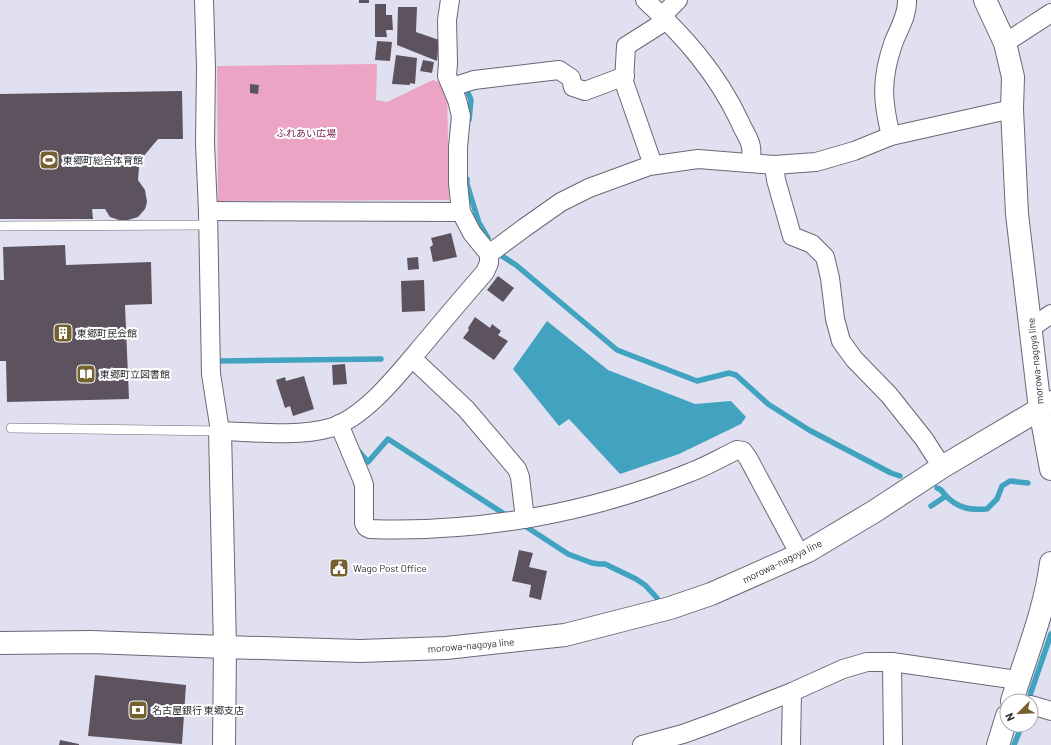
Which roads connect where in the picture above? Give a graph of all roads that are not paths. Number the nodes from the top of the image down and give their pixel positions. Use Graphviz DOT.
graph roads {
  1 [pos="204,0"];
  2 [pos="450,0"];
  3 [pos="645,0"];
  4 [pos="678,0"];
  5 [pos="907,0"];
  6 [pos="985,0"];
  7 [pos="1051,12"];
  8 [pos="664,18"];
  9 [pos="1005,43"];
  10 [pos="624,76"];
  11 [pos="452,87"];
  12 [pos="1012,109"];
  13 [pos="891,136"];
  14 [pos="751,162"];
  15 [pos="653,165"];
  16 [pos="774,165"];
  17 [pos="461,212"];
  18 [pos="208,218"];
  19 [pos="0,226"];
  20 [pos="489,254"];
  21 [pos="1051,314"];
  22 [pos="1031,328"];
  23 [pos="412,358"];
  24 [pos="1046,406"];
  25 [pos="339,424"];
  26 [pos="11,428"];
  27 [pos="220,431"];
  28 [pos="942,467"];
  29 [pos="1051,469"];
  30 [pos="525,519"];
  31 [pos="800,555"];
  32 [pos="1051,563"];
  33 [pos="1,645"];
  34 [pos="225,648"];
  35 [pos="892,662"];
  36 [pos="792,692"];
  37 [pos="1018,693"];
  38 [pos="999,696"];
  39 [pos="1039,708"];
  40 [pos="1051,711"];
  41 [pos="1003,733"];
  42 [pos="684,739"];
  43 [pos="224,745"];
  44 [pos="642,745"];
  45 [pos="790,745"];
  46 [pos="893,745"];
  47 [pos="998,745"];
  1 -- 18 [label="street"];
  2 -- 11 [label="street"];
  3 -- 8 [label="street"];
  4 -- 8 [label="street"];
  5 -- 13 [label="street"];
  6 -- 9 [label="main road, morowa-nagoya line"];
  7 -- 9 [label="street"];
  8 -- 10 [label="street"];
  8 -- 14 [label="street"];
  9 -- 12 [label="main road, morowa-nagoya line"];
  10 -- 11 [label="street"];
  10 -- 15 [label="street"];
  11 -- 17 [label="street"];
  12 -- 13 [label="street"];
  12 -- 22 [label="main road, morowa-nagoya line"];
  13 -- 16 [label="street"];
  14 -- 15 [label="street"];
  14 -- 16 [label="street"];
  15 -- 20 [label="street"];
  16 -- 28 [label="street"];
  17 -- 18 [label="street"];
  17 -- 20 [label="street"];
  18 -- 19 [label="lane"];
  18 -- 27 [label="street"];
  20 -- 23 [label="street"];
  21 -- 22 [label="street"];
  22 -- 24 [label="main road, morowa-nagoya line"];
  23 -- 25 [label="street"];
  23 -- 30 [label="street"];
  24 -- 28 [label="main road, morowa-nagoya line"];
  24 -- 29 [label="main road"];
  25 -- 27 [label="street"];
  25 -- 30 [label="street"];
  26 -- 27 [label="lane"];
  27 -- 34 [label="main road"];
  28 -- 31 [label="main road, morowa-nagoya line"];
  30 -- 31 [label="street"];
  31 -- 34 [label="main road, morowa-nagoya line"];
  32 -- 37 [label="main road"];
  33 -- 34 [label="main road, morowa-nagoya line"];
  34 -- 43 [label="main road"];
  35 -- 36 [label="street"];
  35 -- 38 [label="street"];
  35 -- 46 [label="street"];
  36 -- 42 [label="street"];
  36 -- 45 [label="street"];
  39 -- 40 [label="street"];
  41 -- 47 [label="main road"];
  42 -- 44 [label="street"];
}
